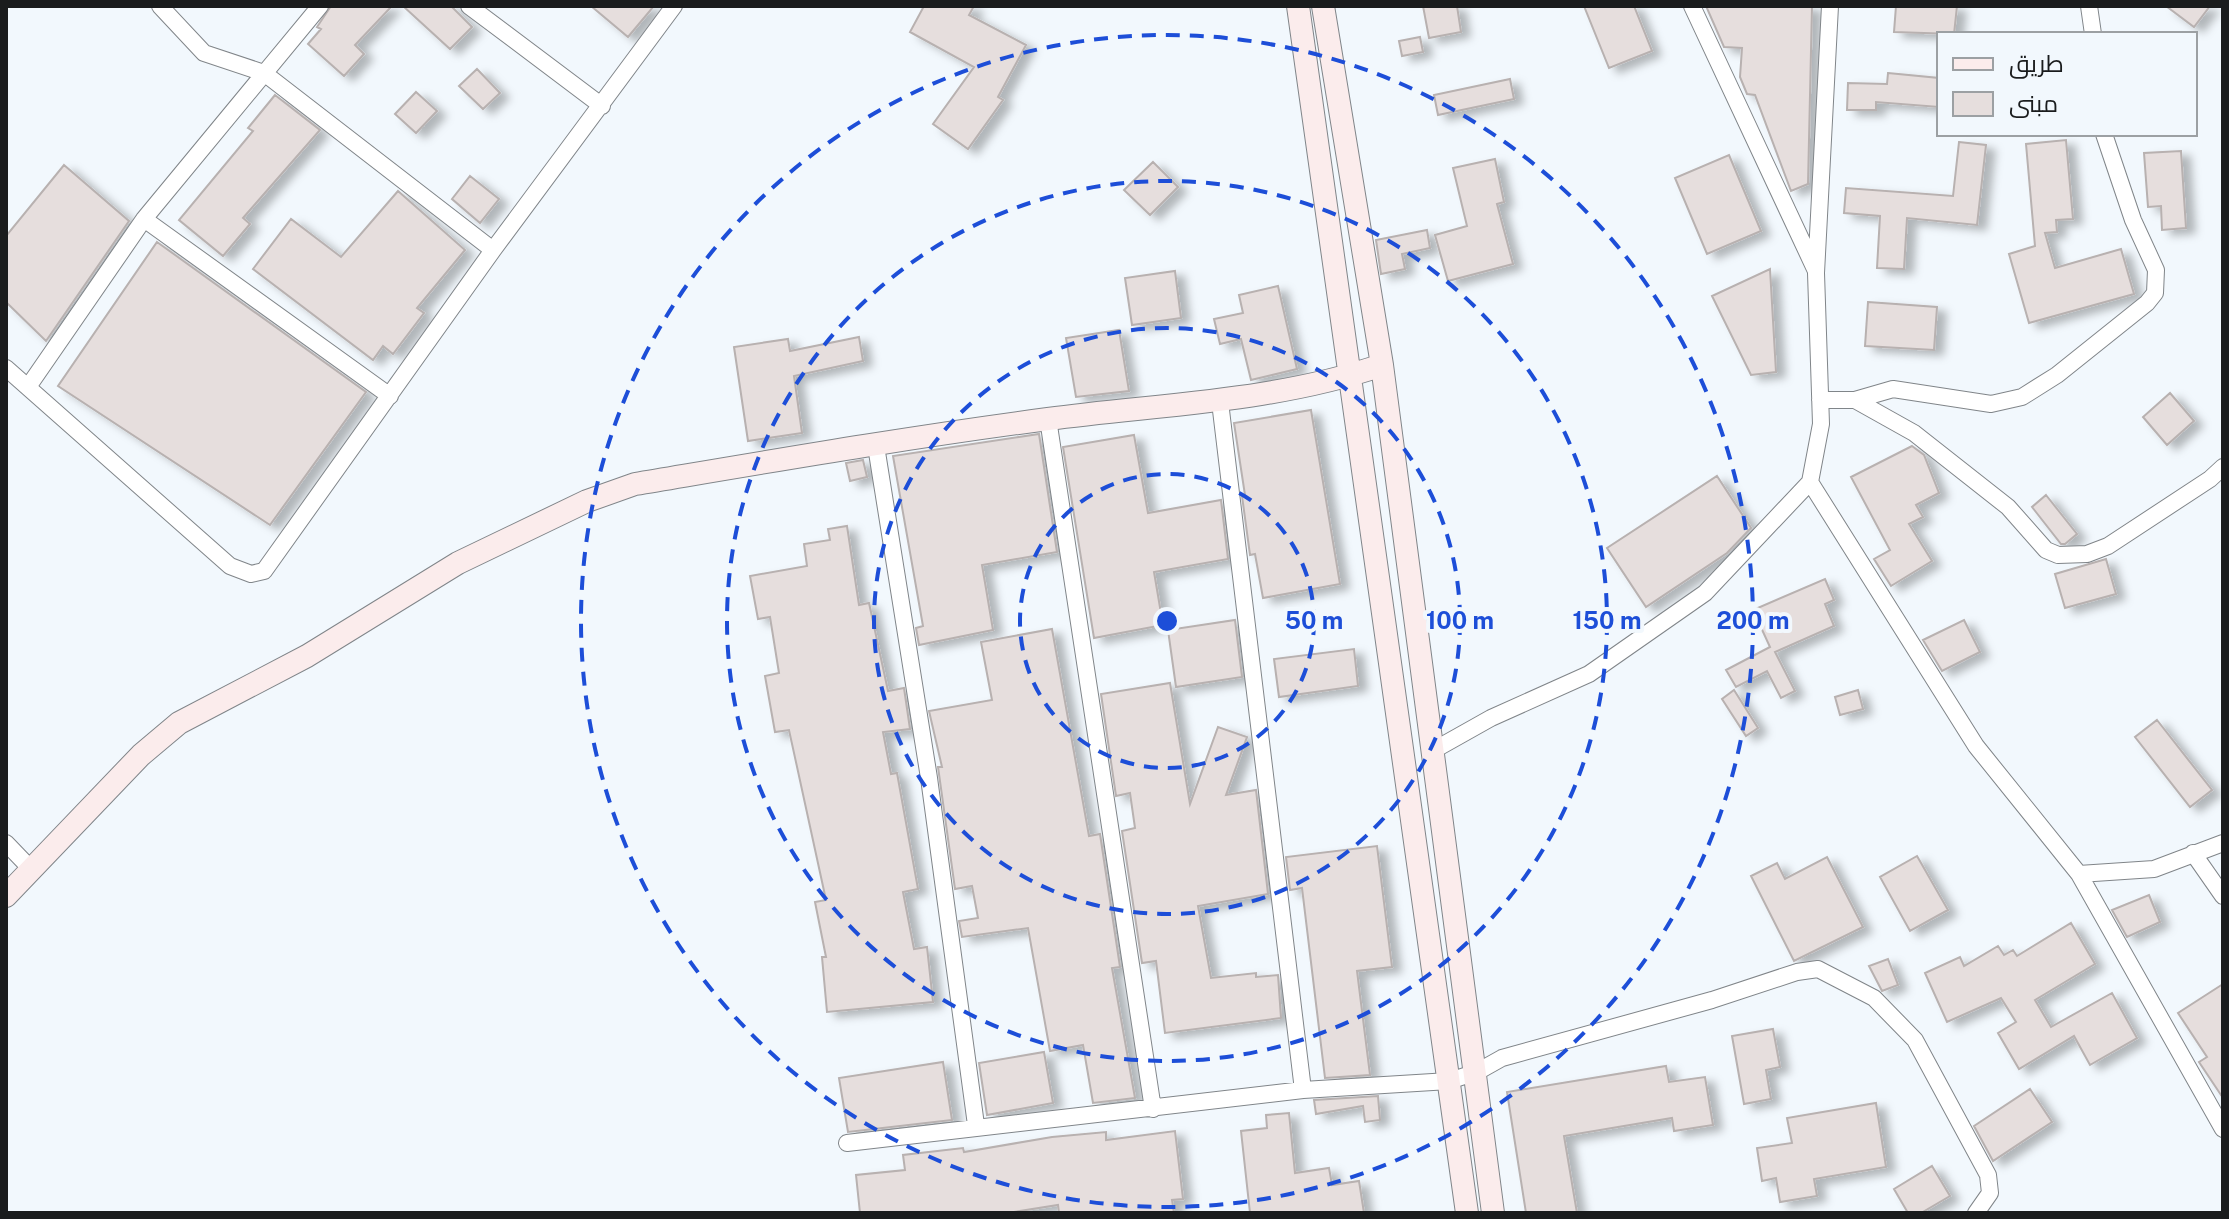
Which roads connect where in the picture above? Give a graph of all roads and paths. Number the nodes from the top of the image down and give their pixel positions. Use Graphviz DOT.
graph roads {
  1 [pos="160,6"];
  2 [pos="320,6"];
  3 [pos="469,6"];
  4 [pos="674,6"];
  5 [pos="1298,6"];
  6 [pos="1323,6"];
  7 [pos="1692,6"];
  8 [pos="1830,6"];
  9 [pos="2089,6"];
  10 [pos="2093,32"];
  11 [pos="1331,69"];
  12 [pos="264,73"];
  13 [pos="1307,75"];
  14 [pos="602,106"];
  15 [pos="2105,136"];
  16 [pos="144,219"];
  17 [pos="493,250"];
  18 [pos="1816,273"];
  19 [pos="1382,365"];
  20 [pos="6,368"];
  21 [pos="1347,377"];
  22 [pos="28,387"];
  23 [pos="390,396"];
  24 [pos="1820,400"];
  25 [pos="1855,400"];
  26 [pos="1220,402"];
  27 [pos="1048,419"];
  28 [pos="876,446"];
  29 [pos="2223,467"];
  30 [pos="1810,482"];
  31 [pos="1434,750"];
  32 [pos="1403,760"];
  33 [pos="6,843"];
  34 [pos="2223,843"];
  35 [pos="2193,853"];
  36 [pos="31,869"];
  37 [pos="2079,874"];
  38 [pos="6,896"];
  39 [pos="2223,896"];
  40 [pos="1477,1072"];
  41 [pos="1449,1081"];
  42 [pos="1303,1090"];
  43 [pos="1153,1109"];
  44 [pos="2222,1124"];
  45 [pos="976,1125"];
  46 [pos="847,1143"];
  47 [pos="1467,1213"];
  48 [pos="1493,1213"];
  49 [pos="1976,1213"];
  1 -- 12 [label="street"];
  2 -- 12 [label="street"];
  3 -- 14 [label="street"];
  4 -- 14 [label="street"];
  5 -- 13 [label="main road"];
  6 -- 11 [label="main road"];
  7 -- 18 [label="street"];
  8 -- 18 [label="street"];
  9 -- 10 [label="street"];
  11 -- 13 [label="main road"];
  11 -- 19 [label="main road"];
  12 -- 16 [label="street"];
  12 -- 17 [label="street"];
  13 -- 21 [label="main road"];
  14 -- 17 [label="street"];
  15 -- 25 [label="street"];
  16 -- 22 [label="street"];
  16 -- 23 [label="street"];
  17 -- 23 [label="street"];
  18 -- 24 [label="street"];
  19 -- 21 [label="main road"];
  19 -- 31 [label="main road"];
  20 -- 22 [label="street"];
  21 -- 26 [label="main road"];
  21 -- 32 [label="main road"];
  22 -- 23 [label="street"];
  24 -- 25 [label="street"];
  24 -- 30 [label="street"];
  25 -- 29 [label="street"];
  26 -- 27 [label="main road"];
  26 -- 42 [label="street"];
  27 -- 28 [label="main road"];
  27 -- 43 [label="street"];
  28 -- 36 [label="main road"];
  28 -- 45 [label="street"];
  30 -- 31 [label="street"];
  30 -- 37 [label="street"];
  31 -- 32 [label="main road"];
  31 -- 40 [label="main road"];
  32 -- 41 [label="main road"];
  33 -- 36 [label="street"];
  34 -- 35 [label="street"];
  35 -- 37 [label="street"];
  35 -- 39 [label="street"];
  36 -- 38 [label="main road"];
  37 -- 44 [label="street"];
  40 -- 41 [label="street"];
  40 -- 48 [label="main road"];
  40 -- 49 [label="street"];
  41 -- 42 [label="street"];
  41 -- 47 [label="main road"];
  42 -- 43 [label="street"];
  43 -- 45 [label="street"];
  45 -- 46 [label="street"];
}
